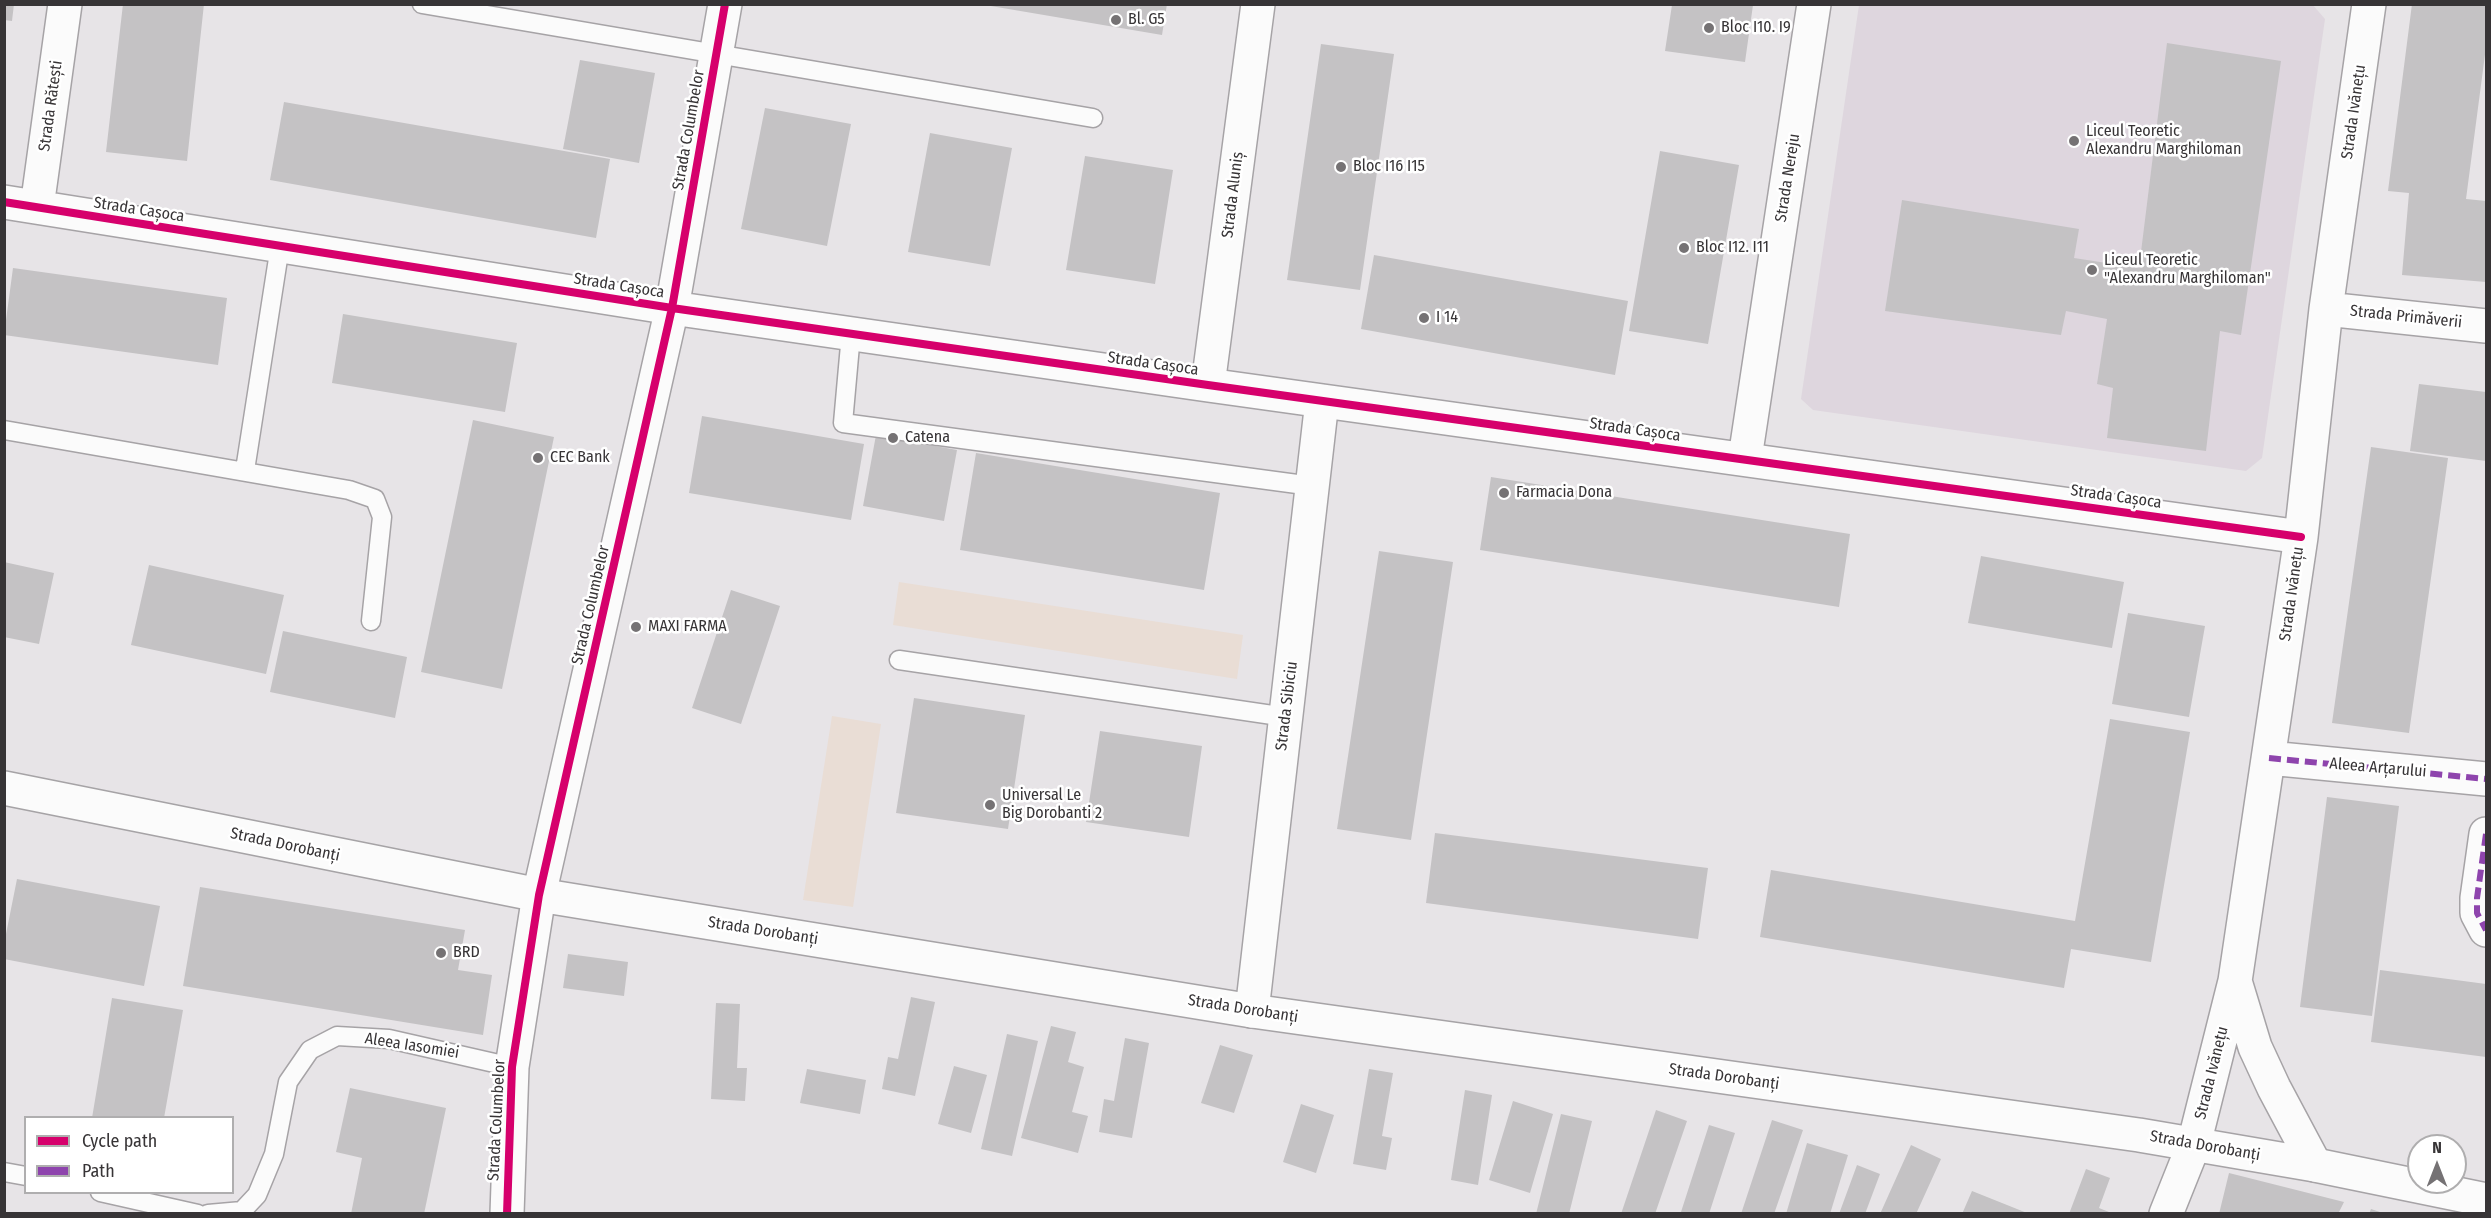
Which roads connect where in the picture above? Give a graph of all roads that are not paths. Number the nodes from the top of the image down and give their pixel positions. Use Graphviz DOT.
graph roads {
  1 [pos="65,4"];
  2 [pos="422,4"];
  3 [pos="724,4"];
  4 [pos="1258,4"];
  5 [pos="1814,4"];
  6 [pos="2370,4"];
  7 [pos="716,54"];
  8 [pos="1093,118"];
  9 [pos="4,202"];
  10 [pos="37,207"];
  11 [pos="280,246"];
  12 [pos="672,308"];
  13 [pos="2326,309"];
  14 [pos="2487,326"];
  15 [pos="851,334"];
  16 [pos="1208,385"];
  17 [pos="1322,401"];
  18 [pos="4,430"];
  19 [pos="1745,458"];
  20 [pos="245,470"];
  21 [pos="1312,486"];
  22 [pos="2301,537"];
  23 [pos="371,621"];
  24 [pos="899,660"];
  25 [pos="1286,717"];
  26 [pos="2269,758"];
  27 [pos="2487,779"];
  28 [pos="4,788"];
  29 [pos="2487,834"];
  30 [pos="539,895"];
  31 [pos="2487,930"];
  32 [pos="2235,981"];
  33 [pos="1252,1011"];
  34 [pos="512,1067"];
  35 [pos="2194,1144"];
  36 [pos="2315,1166"];
  37 [pos="4,1172"];
  38 [pos="24,1176"];
  39 [pos="109,1194"];
  40 [pos="2487,1200"];
  41 [pos="198,1214"];
  42 [pos="208,1214"];
  43 [pos="507,1214"];
  44 [pos="2166,1214"];
  1 -- 10 [label="street, Strada Rătești"];
  2 -- 7 [label="lane"];
  3 -- 7 [label="street, Strada Columbelor"];
  4 -- 16 [label="street, Strada Aluniș"];
  5 -- 19 [label="street, Strada Nereju"];
  6 -- 13 [label="street, Strada Ivănețu"];
  7 -- 8 [label="lane"];
  7 -- 12 [label="street, Strada Columbelor"];
  9 -- 10 [label="street, Strada Cașoca"];
  10 -- 11 [label="street, Strada Cașoca"];
  11 -- 12 [label="street, Strada Cașoca"];
  11 -- 20 [label="lane"];
  12 -- 15 [label="street, Strada Cașoca"];
  12 -- 30 [label="street, Strada Columbelor"];
  13 -- 14 [label="street, Strada Primăverii"];
  13 -- 22 [label="street, Strada Ivănețu"];
  15 -- 16 [label="street, Strada Cașoca"];
  15 -- 21 [label="lane"];
  16 -- 17 [label="street, Strada Cașoca"];
  17 -- 19 [label="street, Strada Cașoca"];
  17 -- 21 [label="street, Strada Sibiciu"];
  18 -- 20 [label="lane"];
  19 -- 22 [label="street, Strada Cașoca"];
  20 -- 23 [label="lane"];
  21 -- 25 [label="street, Strada Sibiciu"];
  22 -- 26 [label="street, Strada Ivănețu"];
  24 -- 25 [label="lane"];
  25 -- 33 [label="street, Strada Sibiciu"];
  26 -- 27 [label="street, Aleea Arțarului"];
  26 -- 32 [label="street, Strada Ivănețu"];
  28 -- 30 [label="street, Strada Dorobanți"];
  29 -- 31 [label="street"];
  30 -- 33 [label="street, Strada Dorobanți"];
  30 -- 34 [label="street, Strada Columbelor"];
  32 -- 35 [label="street, Strada Ivănețu"];
  32 -- 36 [label="street"];
  33 -- 35 [label="street, Strada Dorobanți"];
  34 -- 42 [label="lane, Aleea Iasomiei"];
  34 -- 43 [label="street, Strada Columbelor"];
  35 -- 36 [label="street, Strada Dorobanți"];
  35 -- 44 [label="street, Strada Ivănețu"];
  36 -- 40 [label="street, Strada Dorobanți"];
  37 -- 38 [label="lane"];
  39 -- 41 [label="lane"];
}
